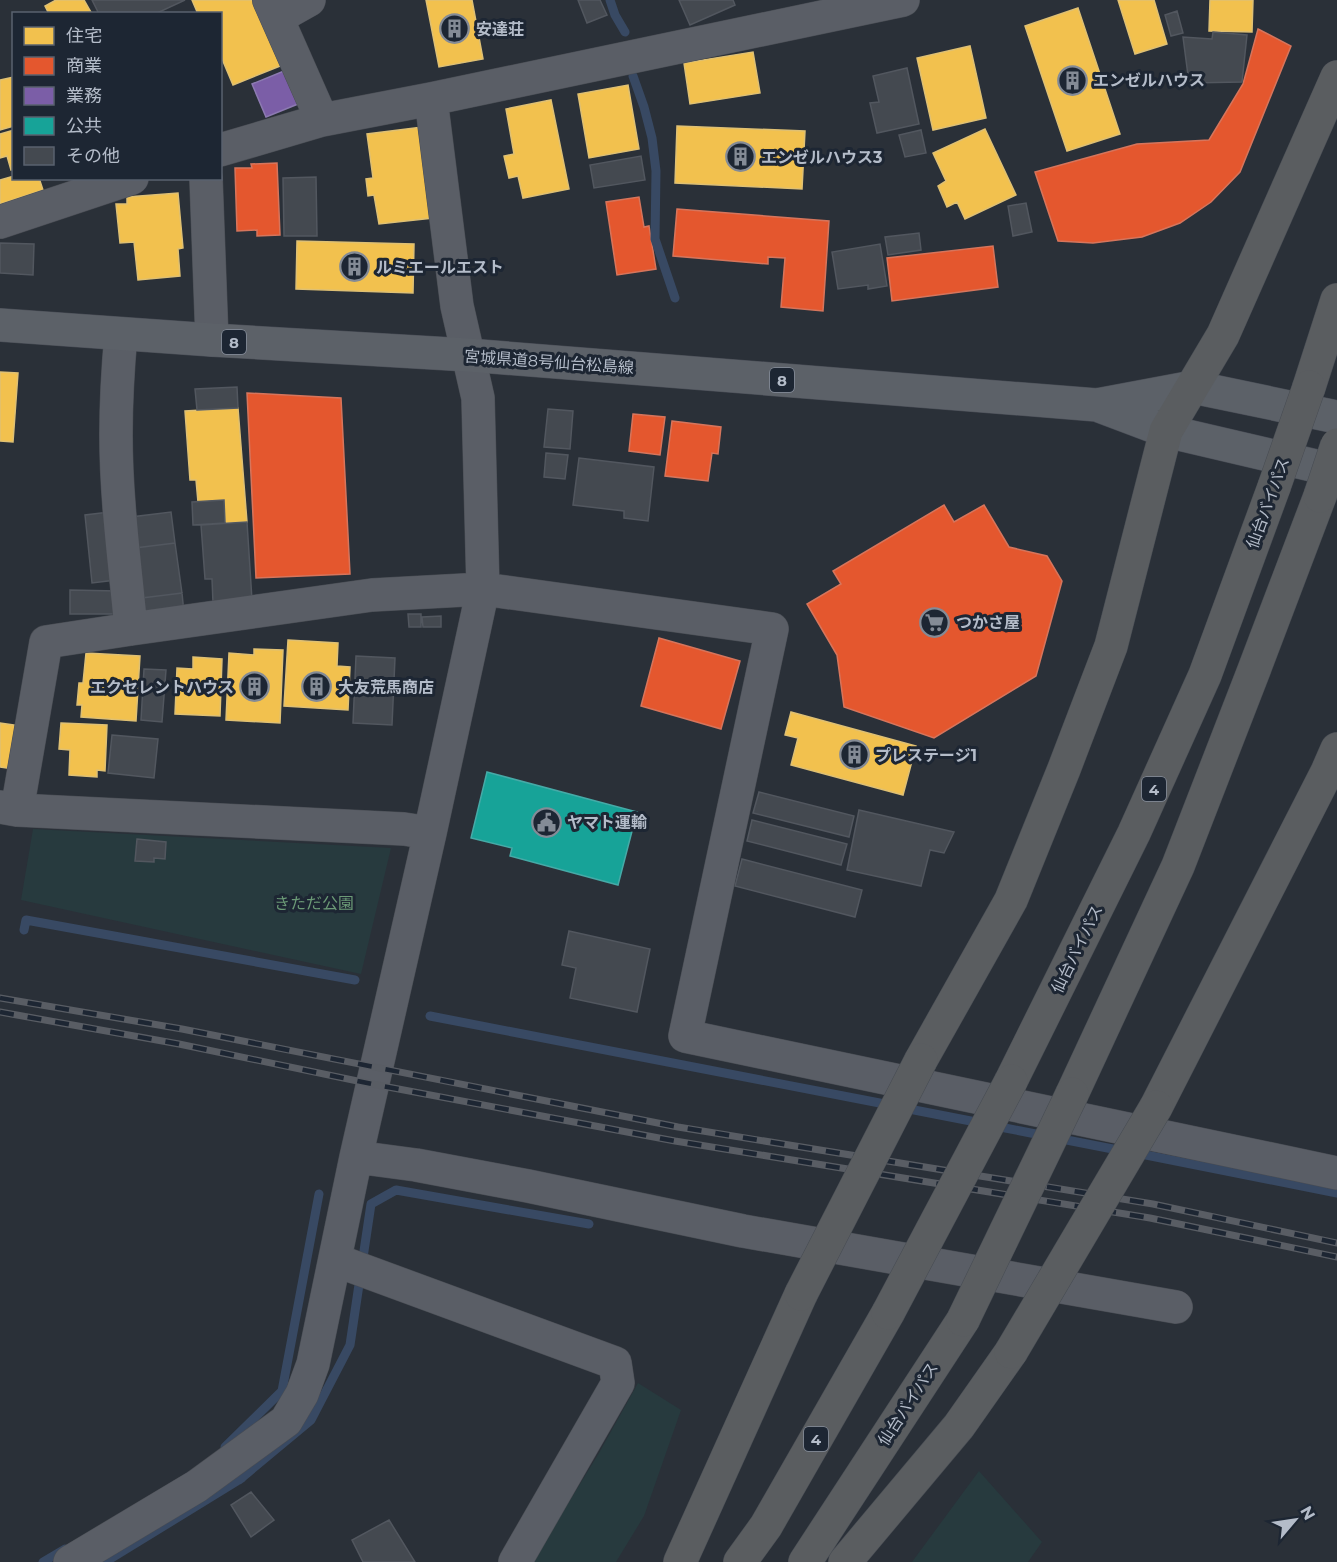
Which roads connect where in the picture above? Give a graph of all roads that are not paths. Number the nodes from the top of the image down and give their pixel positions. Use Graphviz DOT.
graph roads {
  1 [pos="309,0"];
  2 [pos="903,0"];
  3 [pos="273,9"];
  4 [pos="1337,77"];
  5 [pos="431,99"];
  6 [pos="322,120"];
  7 [pos="222,149"];
  8 [pos="126,180"];
  9 [pos="206,180"];
  10 [pos="0,222"];
  11 [pos="1337,300"];
  12 [pos="0,325"];
  13 [pos="121,333"];
  14 [pos="212,340"];
  15 [pos="468,355"];
  16 [pos="1193,387"];
  17 [pos="1096,405"];
  18 [pos="1337,417"];
  19 [pos="1166,431"];
  20 [pos="1337,445"];
  21 [pos="1328,483"];
  22 [pos="483,589"];
  23 [pos="131,629"];
  24 [pos="1337,749"];
  25 [pos="8,808"];
  26 [pos="430,833"];
  27 [pos="356,1157"];
  28 [pos="1337,1173"];
  29 [pos="354,1266"];
  30 [pos="1176,1307"];
  31 [pos="69,1562"];
  32 [pos="515,1562"];
  33 [pos="680,1562"];
  34 [pos="740,1562"];
  35 [pos="805,1562"];
  36 [pos="845,1562"];
  1 -- 3 [label="street"];
  2 -- 5 [label="street"];
  3 -- 6 [label="street"];
  4 -- 16 [label="highway"];
  5 -- 6 [label="street"];
  5 -- 15 [label="street"];
  6 -- 7 [label="street"];
  8 -- 10 [label="street"];
  9 -- 14 [label="street"];
  11 -- 34 [label="highway, 仙台バイパス / 4, bridge"];
  12 -- 13 [label="main road, 宮城県道8号仙台松島線 / 8"];
  13 -- 14 [label="main road, 宮城県道8号仙台松島線 / 8"];
  13 -- 23 [label="street"];
  14 -- 15 [label="main road, 宮城県道8号仙台松島線 / 8"];
  15 -- 17 [label="main road, 宮城県道8号仙台松島線 / 8"];
  15 -- 22 [label="street"];
  16 -- 17 [label="main road, 宮城県道8号仙台松島線 / 8"];
  16 -- 18 [label="main road, 宮城県道8号仙台松島線 / 8"];
  16 -- 19 [label="highway"];
  17 -- 19 [label="main road, 宮城県道8号仙台松島線 / 8"];
  19 -- 21 [label="main road, 宮城県道8号仙台松島線 / 8"];
  19 -- 33 [label="highway, bridge"];
  20 -- 21 [label="highway, 仙台バイパス, bridge"];
  21 -- 35 [label="highway, 仙台バイパス, bridge"];
  22 -- 23 [label="street"];
  22 -- 26 [label="street"];
  22 -- 28 [label="street"];
  23 -- 25 [label="street"];
  24 -- 36 [label="highway, bridge"];
  25 -- 26 [label="street"];
  26 -- 27 [label="street"];
  27 -- 29 [label="street"];
  27 -- 30 [label="street"];
  29 -- 31 [label="street"];
  29 -- 32 [label="street"];
}
